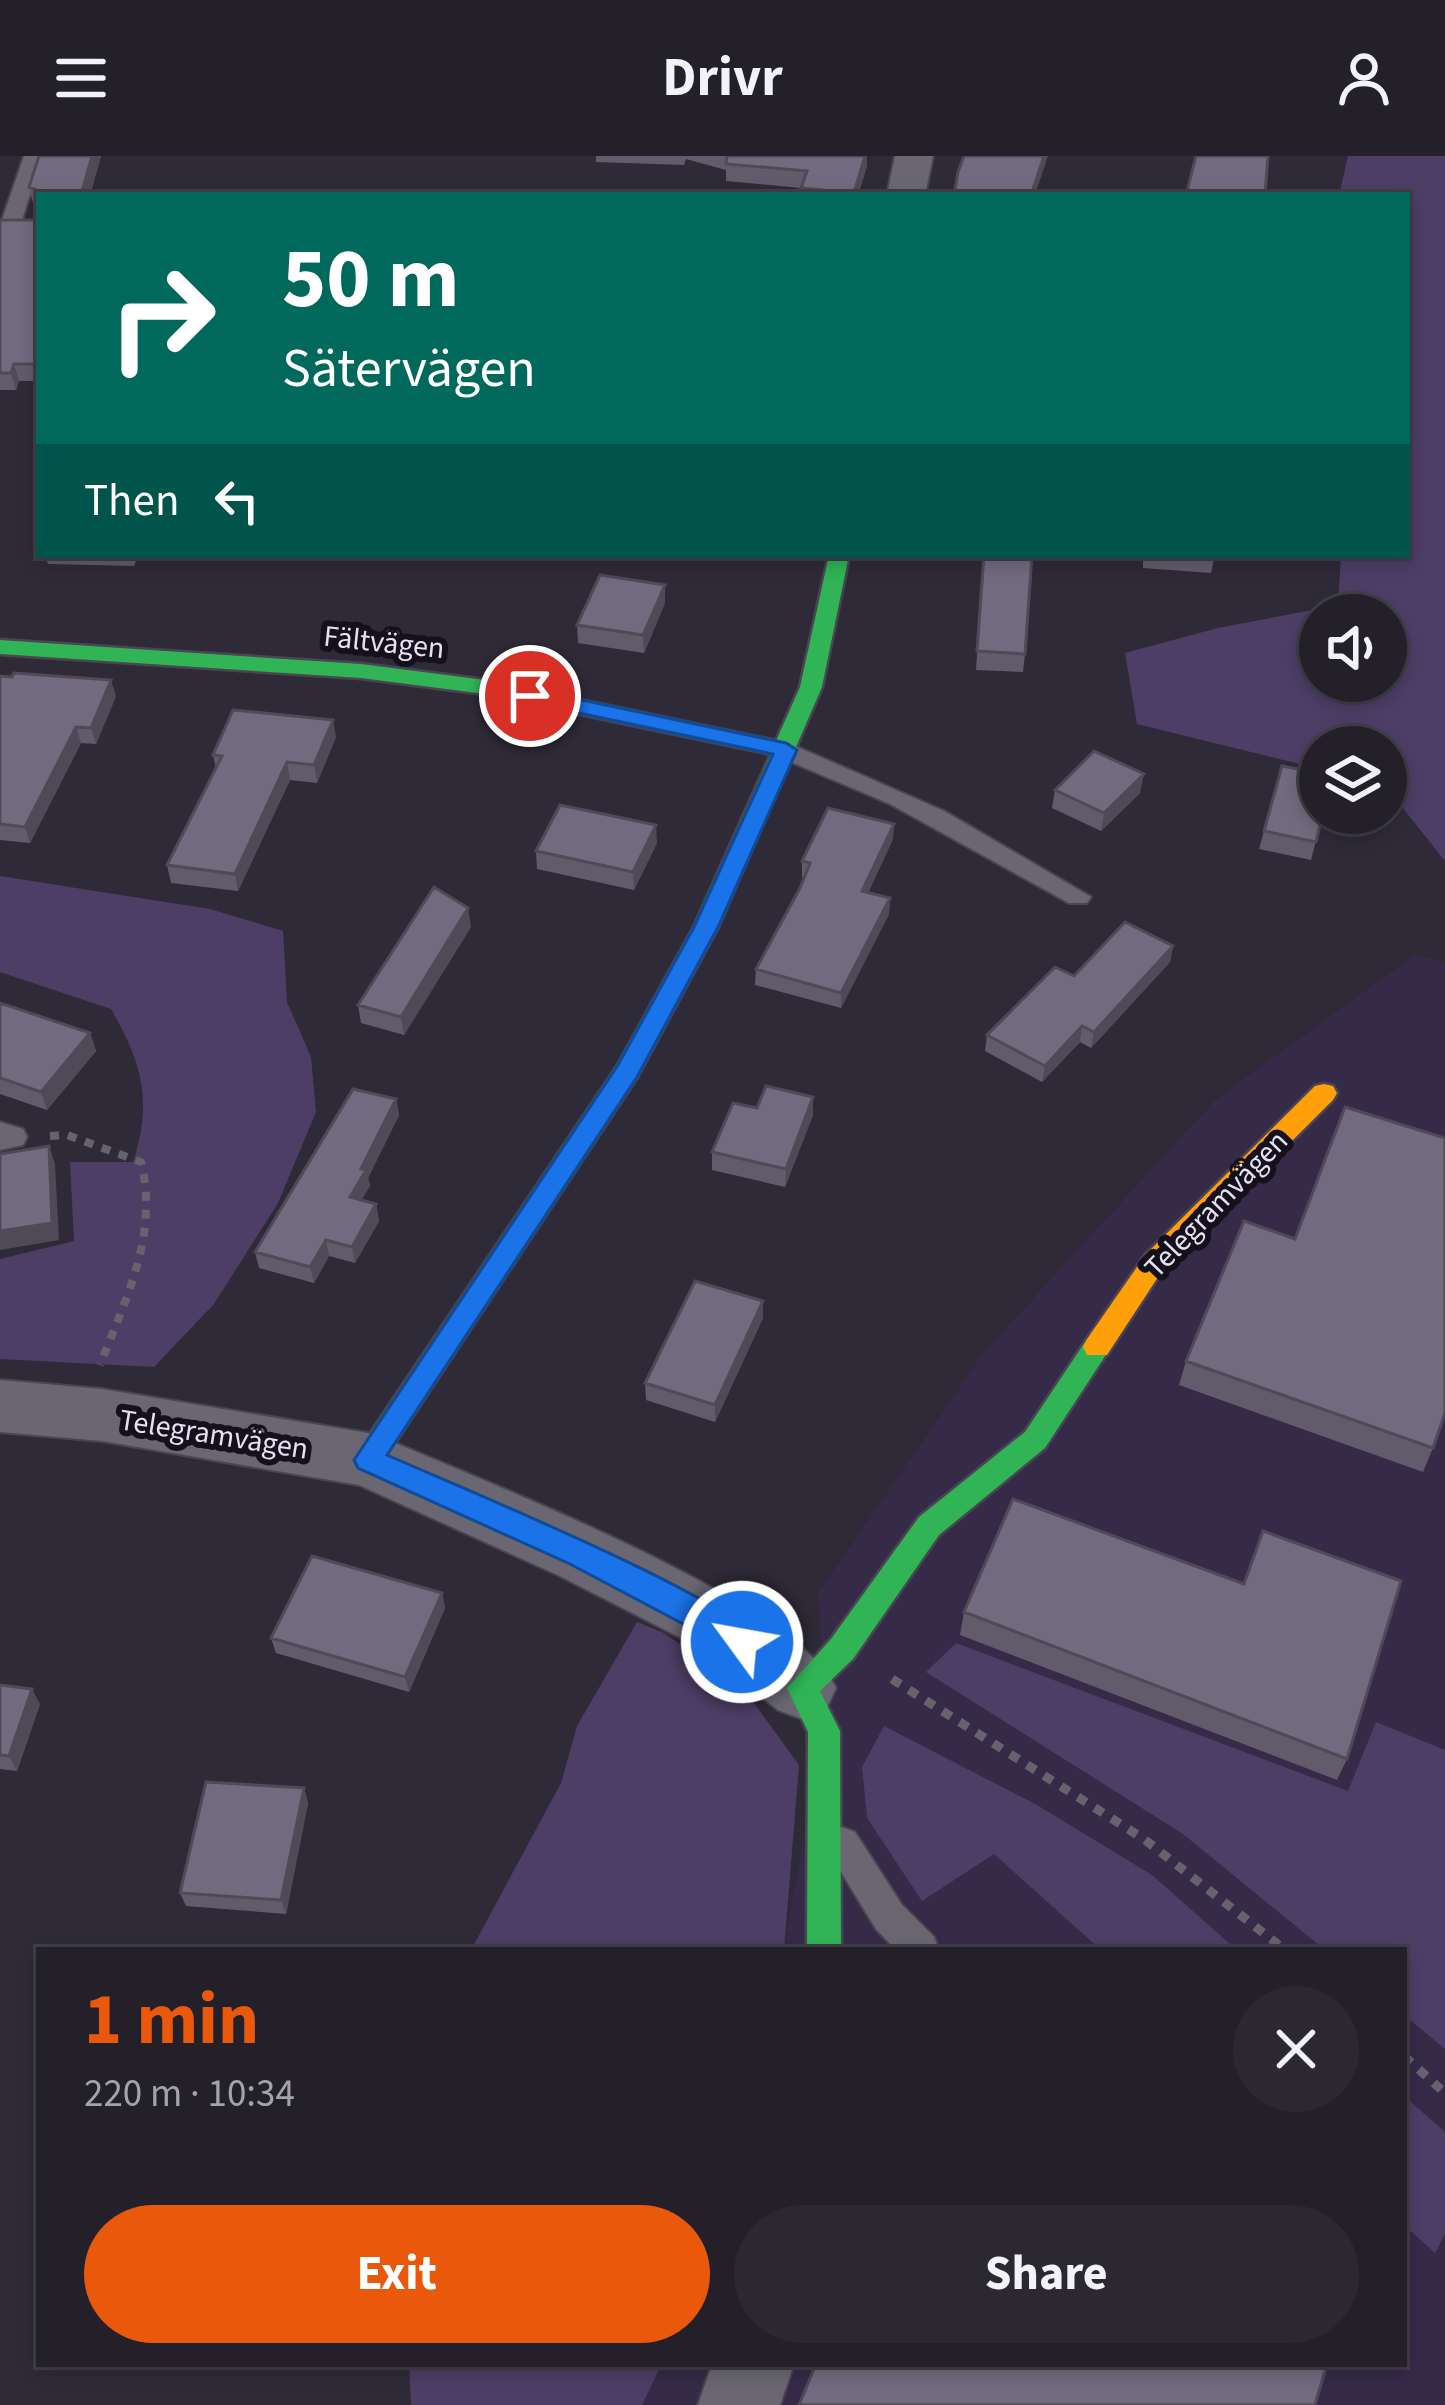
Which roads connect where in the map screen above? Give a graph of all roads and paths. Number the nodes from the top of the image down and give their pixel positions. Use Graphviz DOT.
graph roads {
  1 [pos="33,156"];
  2 [pos="914,156"];
  3 [pos="906,192"];
  4 [pos="17,220"];
  5 [pos="838,558"];
  6 [pos="0,647"];
  7 [pos="786,750"];
  8 [pos="1078,897"];
  9 [pos="1324,1093"];
  10 [pos="44,1137"];
  11 [pos="93,1383"];
  12 [pos="0,1406"];
  13 [pos="368,1460"];
  14 [pos="822,1669"];
  15 [pos="826,1818"];
  16 [pos="824,1947"];
  17 [pos="918,1947"];
  18 [pos="1282,1947"];
  19 [pos="1407,2059"];
  20 [pos="1445,2093"];
  21 [pos="752,2367"];
  22 [pos="739,2405"];
  1 -- 4 [label="lane"];
  2 -- 3 [label="street"];
  5 -- 7 [label="street"];
  6 -- 7 [label="street, Fältvägen"];
  7 -- 8 [label="lane, Fältvägen"];
  7 -- 13 [label="street"];
  9 -- 14 [label="street, Telegramvägen"];
  10 -- 11 [label="path"];
  12 -- 13 [label="street, Telegramvägen"];
  13 -- 14 [label="street, Telegramvägen"];
  14 -- 15 [label="street"];
  14 -- 18 [label="path"];
  15 -- 16 [label="street"];
  15 -- 17 [label="lane"];
  19 -- 20 [label="path"];
  21 -- 22 [label="street"];
}
